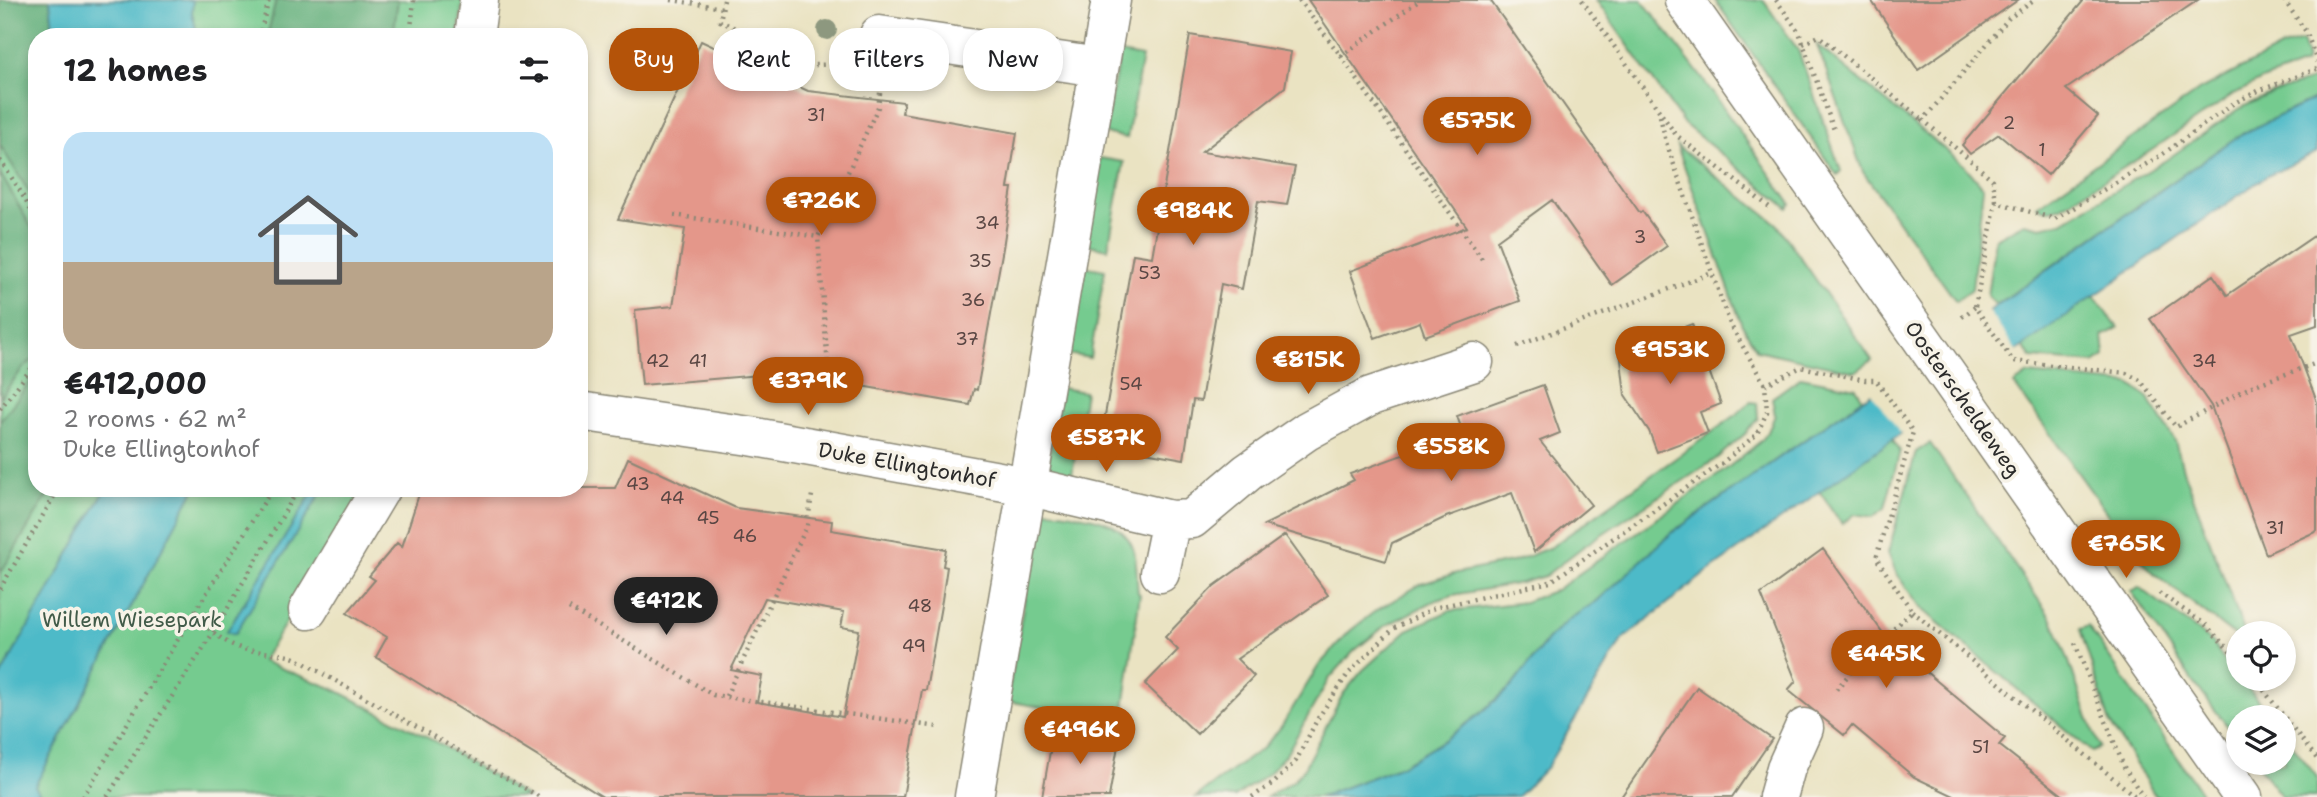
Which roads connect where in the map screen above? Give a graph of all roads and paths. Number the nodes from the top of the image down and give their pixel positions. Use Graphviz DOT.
graph roads {
  1 [pos="269,0"];
  2 [pos="414,0"];
  3 [pos="479,0"];
  4 [pos="671,0"];
  5 [pos="724,0"];
  6 [pos="1111,0"];
  7 [pos="1299,0"];
  8 [pos="1420,0"];
  9 [pos="1582,0"];
  10 [pos="1684,0"];
  11 [pos="1776,0"];
  12 [pos="2035,0"];
  13 [pos="2284,0"];
  14 [pos="723,8"];
  15 [pos="261,28"];
  16 [pos="411,28"];
  17 [pos="475,28"];
  18 [pos="1803,44"];
  19 [pos="949,45"];
  20 [pos="1341,56"];
  21 [pos="2317,62"];
  22 [pos="829,65"];
  23 [pos="1099,67"];
  24 [pos="2317,69"];
  25 [pos="879,91"];
  26 [pos="1660,112"];
  27 [pos="1923,120"];
  28 [pos="1836,135"];
  29 [pos="0,159"];
  30 [pos="1996,202"];
  31 [pos="28,204"];
  32 [pos="674,215"];
  33 [pos="1780,216"];
  34 [pos="818,237"];
  35 [pos="1482,259"];
  36 [pos="1713,273"];
  37 [pos="1958,320"];
  38 [pos="1962,326"];
  39 [pos="1474,362"];
  40 [pos="2317,363"];
  41 [pos="28,373"];
  42 [pos="1765,385"];
  43 [pos="0,409"];
  44 [pos="588,412"];
  45 [pos="820,449"];
  46 [pos="1027,486"];
  47 [pos="55,497"];
  48 [pos="267,497"];
  49 [pos="294,497"];
  50 [pos="376,497"];
  51 [pos="1171,520"];
  52 [pos="1160,573"];
  53 [pos="0,589"];
  54 [pos="569,608"];
  55 [pos="308,610"];
  56 [pos="1912,611"];
  57 [pos="194,614"];
  58 [pos="2070,631"];
  59 [pos="212,634"];
  60 [pos="2264,691"];
  61 [pos="726,696"];
  62 [pos="1804,727"];
  63 [pos="985,734"];
  64 [pos="2317,759"];
  65 [pos="83,797"];
  66 [pos="107,797"];
  67 [pos="540,797"];
  68 [pos="974,797"];
  69 [pos="1252,797"];
  70 [pos="1778,797"];
  71 [pos="2136,797"];
  72 [pos="2143,797"];
  73 [pos="2243,797"];
  1 -- 15 [label="path"];
  2 -- 16 [label="path"];
  3 -- 17 [label="street"];
  4 -- 14 [label="path"];
  5 -- 14 [label="path"];
  6 -- 23 [label="street"];
  7 -- 20 [label="path"];
  8 -- 20 [label="path"];
  9 -- 26 [label="path"];
  10 -- 73 [label="street, Oosterscheldeweg"];
  11 -- 18 [label="path"];
  12 -- 27 [label="path"];
  13 -- 21 [label="path"];
  14 -- 22 [label="path"];
  18 -- 27 [label="path"];
  18 -- 28 [label="path"];
  19 -- 23 [label="street"];
  20 -- 35 [label="path"];
  23 -- 46 [label="street"];
  24 -- 30 [label="path"];
  25 -- 34 [label="path"];
  26 -- 33 [label="path"];
  26 -- 36 [label="path"];
  27 -- 30 [label="path"];
  29 -- 31 [label="path"];
  30 -- 40 [label="path"];
  32 -- 34 [label="path"];
  34 -- 45 [label="path"];
  36 -- 39 [label="path"];
  36 -- 42 [label="path"];
  37 -- 38 [label="path, Oosterscheldeweg"];
  39 -- 51 [label="street"];
  41 -- 43 [label="path"];
  42 -- 56 [label="path"];
  42 -- 69 [label="path"];
  44 -- 45 [label="street, Duke Ellingtonhof"];
  45 -- 46 [label="street, Duke Ellingtonhof"];
  45 -- 61 [label="path"];
  46 -- 51 [label="street, Duke Ellingtonhof"];
  46 -- 63 [label="street"];
  47 -- 53 [label="path"];
  48 -- 57 [label="path"];
  49 -- 59 [label="path"];
  50 -- 55 [label="street"];
  51 -- 52 [label="street"];
  54 -- 61 [label="path"];
  56 -- 62 [label="path"];
  56 -- 71 [label="path"];
  57 -- 59 [label="path"];
  57 -- 65 [label="path"];
  58 -- 72 [label="path"];
  59 -- 66 [label="path"];
  59 -- 67 [label="path"];
  60 -- 64 [label="path"];
  61 -- 63 [label="path"];
  62 -- 70 [label="street"];
  63 -- 68 [label="street"];
}
